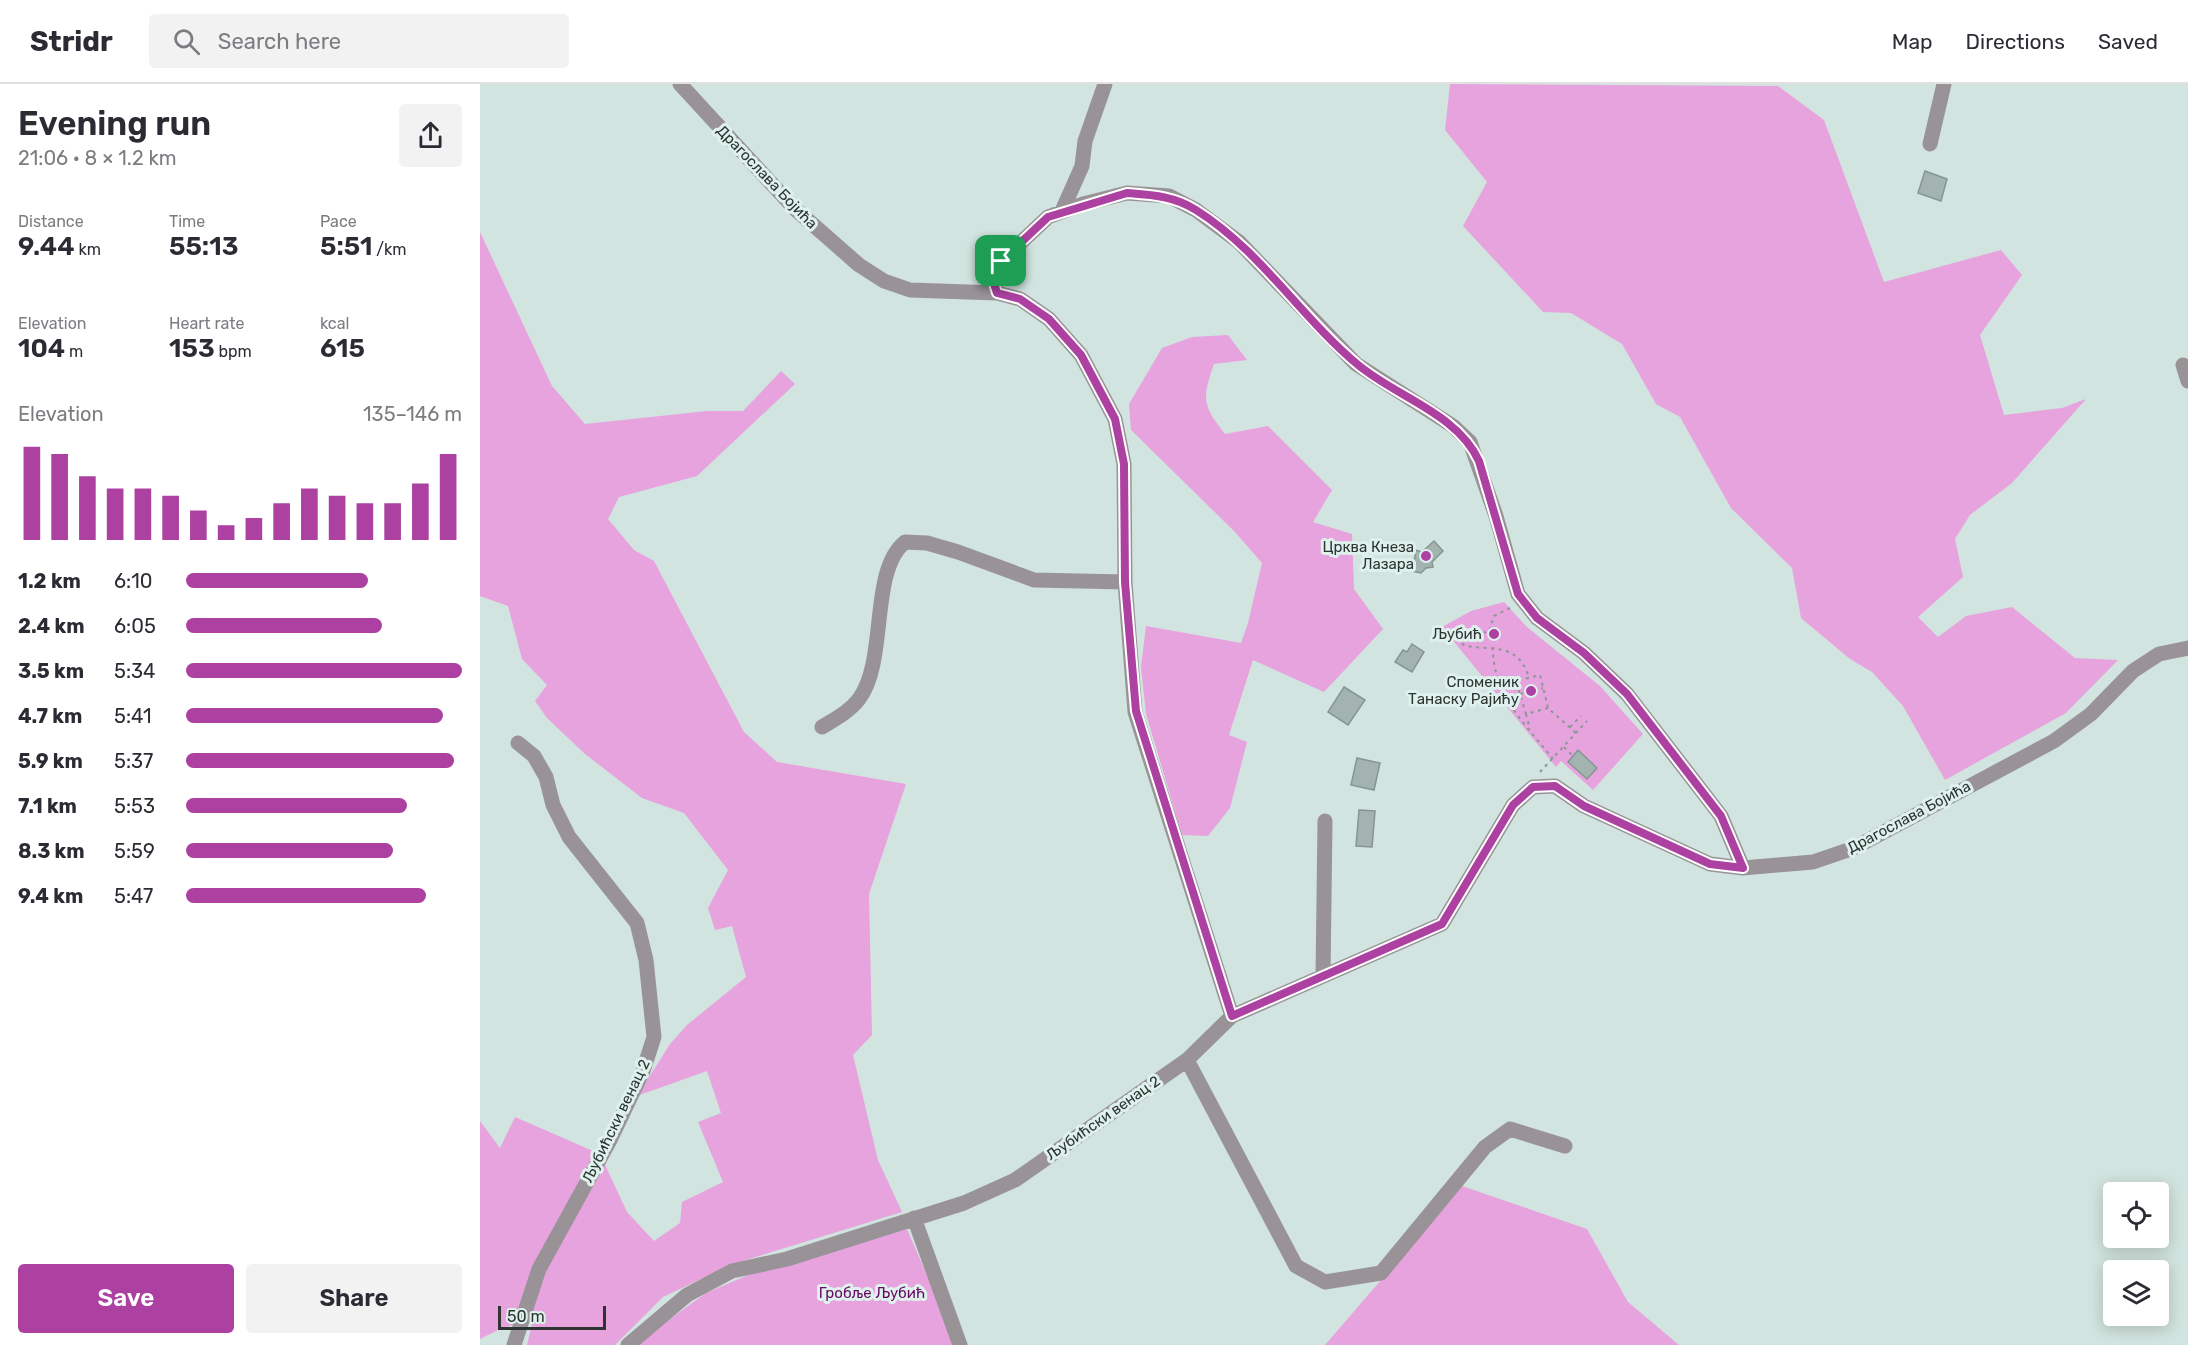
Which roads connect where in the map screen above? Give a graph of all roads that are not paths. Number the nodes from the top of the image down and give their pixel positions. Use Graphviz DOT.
graph roads {
  1 [pos="680,84"];
  2 [pos="1105,84"];
  3 [pos="1944,84"];
  4 [pos="1930,144"];
  5 [pos="1062,211"];
  6 [pos="997,293"];
  7 [pos="2183,365"];
  8 [pos="2188,381"];
  9 [pos="1125,582"];
  10 [pos="2188,648"];
  11 [pos="822,727"];
  12 [pos="518,743"];
  13 [pos="1533,787"];
  14 [pos="1325,821"];
  15 [pos="1743,868"];
  16 [pos="1323,976"];
  17 [pos="1232,1016"];
  18 [pos="1187,1060"];
  19 [pos="1565,1146"];
  20 [pos="914,1218"];
  21 [pos="514,1345"];
  22 [pos="628,1345"];
  23 [pos="960,1345"];
  1 -- 6 [label="street, Драгослава Бојића"];
  2 -- 5 [label="street"];
  3 -- 4 [label="street"];
  5 -- 6 [label="street"];
  5 -- 15 [label="street"];
  6 -- 9 [label="street, Драгослава Бојића"];
  7 -- 8 [label="street"];
  9 -- 11 [label="street"];
  9 -- 17 [label="street, Драгослава Бојића"];
  10 -- 15 [label="street, Драгослава Бојића"];
  12 -- 21 [label="street, Љубићски венац 2"];
  13 -- 15 [label="street, Драгослава Бојића"];
  13 -- 16 [label="street, Љубићски венац 2"];
  14 -- 16 [label="street"];
  16 -- 17 [label="street, Љубићски венац 2"];
  17 -- 18 [label="street, Љубићски венац 2"];
  18 -- 19 [label="street"];
  18 -- 20 [label="street, Љубићски венац 2"];
  20 -- 22 [label="street, Љубићски венац 2"];
  20 -- 23 [label="street"];
}
